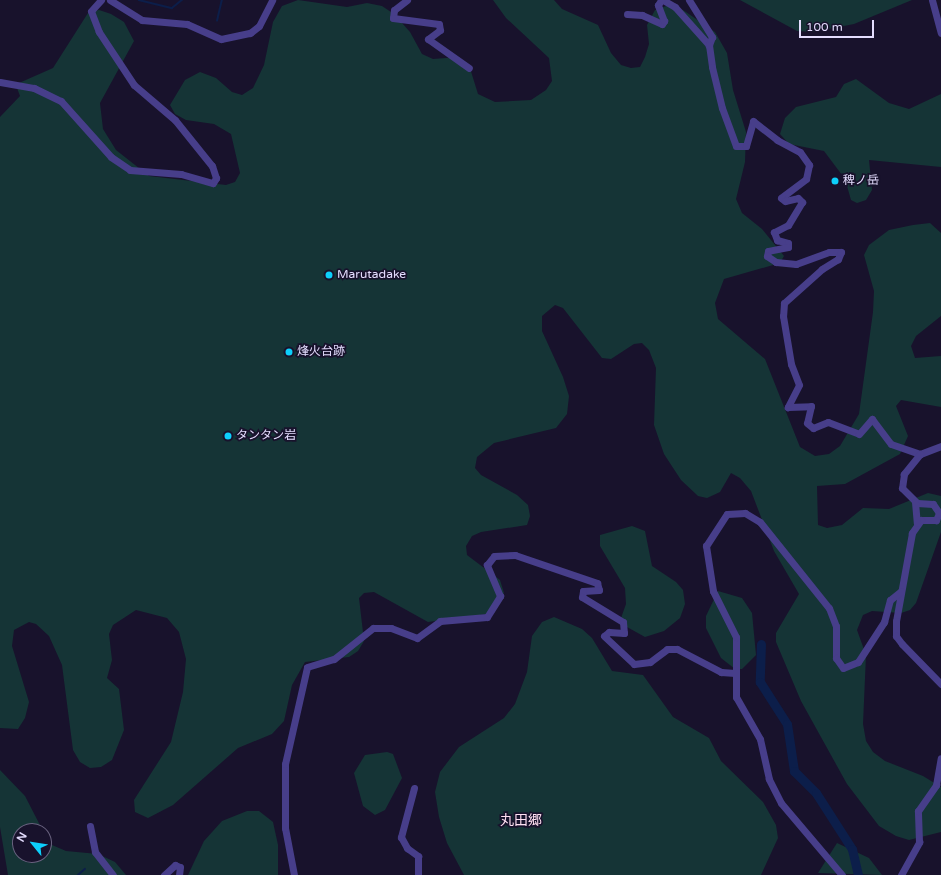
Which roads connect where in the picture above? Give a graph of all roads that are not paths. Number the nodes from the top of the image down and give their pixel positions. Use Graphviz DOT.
graph roads {
  1 [pos="101,0"];
  2 [pos="110,0"];
  3 [pos="272,0"];
  4 [pos="407,0"];
  5 [pos="662,0"];
  6 [pos="689,0"];
  7 [pos="932,0"];
  8 [pos="627,14"];
  9 [pos="941,32"];
  10 [pos="709,45"];
  11 [pos="469,68"];
  12 [pos="0,82"];
  13 [pos="941,446"];
  14 [pos="920,454"];
  15 [pos="915,502"];
  16 [pos="917,523"];
  17 [pos="901,591"];
  18 [pos="735,673"];
  19 [pos="941,684"];
  20 [pos="941,758"];
  21 [pos="414,788"];
  22 [pos="90,826"];
  23 [pos="113,875"];
  24 [pos="164,875"];
  25 [pos="179,875"];
  26 [pos="294,875"];
  27 [pos="418,875"];
  28 [pos="842,875"];
  29 [pos="901,875"];
  1 -- 12 [label="street"];
  2 -- 3 [label="street"];
  4 -- 11 [label="street"];
  5 -- 8 [label="street"];
  5 -- 10 [label="street"];
  6 -- 10 [label="street"];
  7 -- 9 [label="street"];
  10 -- 14 [label="street"];
  13 -- 14 [label="street"];
  14 -- 15 [label="street"];
  15 -- 16 [label="street"];
  15 -- 16 [label="street"];
  16 -- 17 [label="street"];
  17 -- 18 [label="street"];
  17 -- 19 [label="street"];
  18 -- 26 [label="street"];
  18 -- 28 [label="street"];
  20 -- 29 [label="street"];
  21 -- 27 [label="street"];
  22 -- 23 [label="street"];
  24 -- 25 [label="street"];
}
